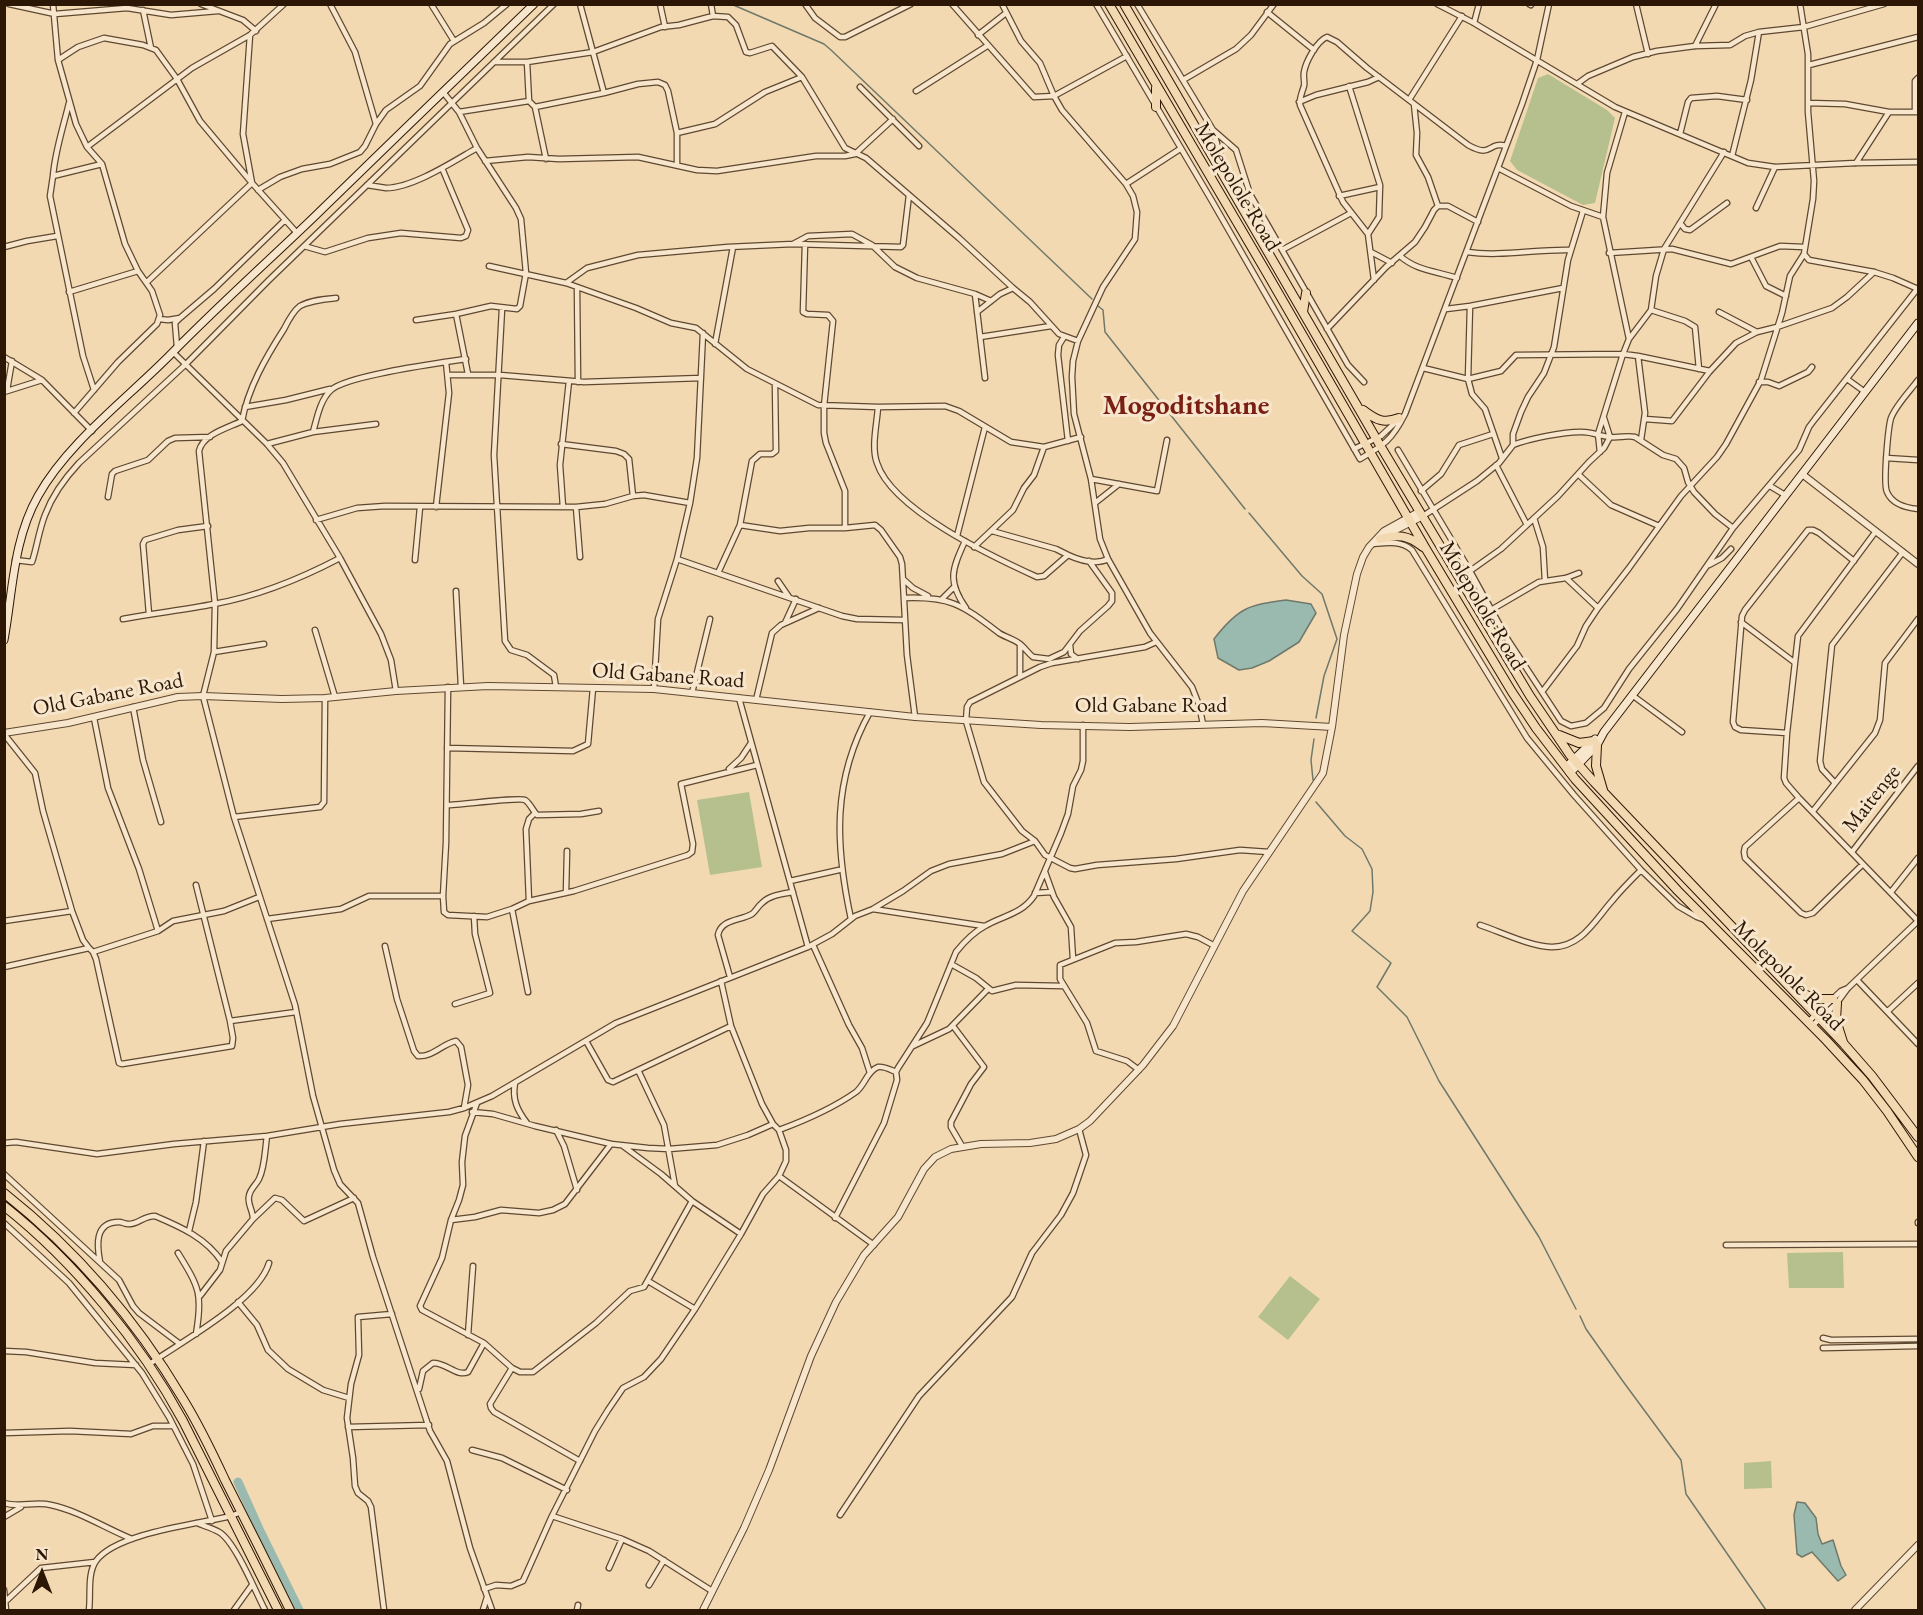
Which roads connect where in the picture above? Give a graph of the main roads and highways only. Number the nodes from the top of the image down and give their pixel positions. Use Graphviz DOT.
graph roads {
  1 [pos="534,4"];
  2 [pos="1109,4"];
  3 [pos="1124,4"];
  4 [pos="1156,84"];
  5 [pos="1156,107"];
  6 [pos="1262,240"];
  7 [pos="1265,270"];
  8 [pos="1306,293"];
  9 [pos="1303,312"];
  10 [pos="1918,323"];
  11 [pos="1360,408"];
  12 [pos="1400,418"];
  13 [pos="1376,541"];
  14 [pos="1426,549"];
  15 [pos="1508,639"];
  16 [pos="4,640"];
  17 [pos="1504,651"];
  18 [pos="1555,732"];
  19 [pos="1595,743"];
  20 [pos="1577,762"];
  21 [pos="1568,770"];
  22 [pos="1605,794"];
  23 [pos="1793,989"];
  24 [pos="1844,1044"];
  25 [pos="1918,1137"];
  26 [pos="1918,1157"];
  27 [pos="4,1193"];
  28 [pos="4,1206"];
  29 [pos="223,1476"];
  30 [pos="213,1480"];
  31 [pos="278,1611"];
  32 [pos="290,1611"];
  1 -- 16 [label="main road"];
  2 -- 4 [label="main road, Molepolole Road"];
  3 -- 6 [label="main road, Molepolole Road"];
  4 -- 5 [label="main road"];
  4 -- 7 [label="main road, Molepolole Road"];
  6 -- 7 [label="main road"];
  6 -- 9 [label="main road, Molepolole Road"];
  7 -- 14 [label="main road, Molepolole Road"];
  8 -- 9 [label="main road"];
  9 -- 11 [label="main road, Molepolole Road"];
  10 -- 19 [label="main road"];
  11 -- 12 [label="main road"];
  11 -- 17 [label="main road, Molepolole Road"];
  13 -- 14 [label="main road"];
  14 -- 21 [label="main road, Molepolole Road"];
  15 -- 17 [label="main road"];
  17 -- 18 [label="main road, Molepolole Road"];
  18 -- 19 [label="main road"];
  18 -- 20 [label="main road, Molepolole Road"];
  19 -- 20 [label="main road"];
  19 -- 22 [label="main road"];
  20 -- 21 [label="main road"];
  20 -- 22 [label="main road, Molepolole Road"];
  21 -- 26 [label="main road, Molepolole Road"];
  22 -- 23 [label="main road, Molepolole Road"];
  23 -- 24 [label="main road, Molepolole Road"];
  23 -- 24 [label="main road"];
  24 -- 25 [label="main road, Molepolole Road"];
  27 -- 29 [label="main road"];
  28 -- 30 [label="main road"];
  29 -- 30 [label="main road"];
  29 -- 32 [label="main road"];
  30 -- 31 [label="main road"];
}
